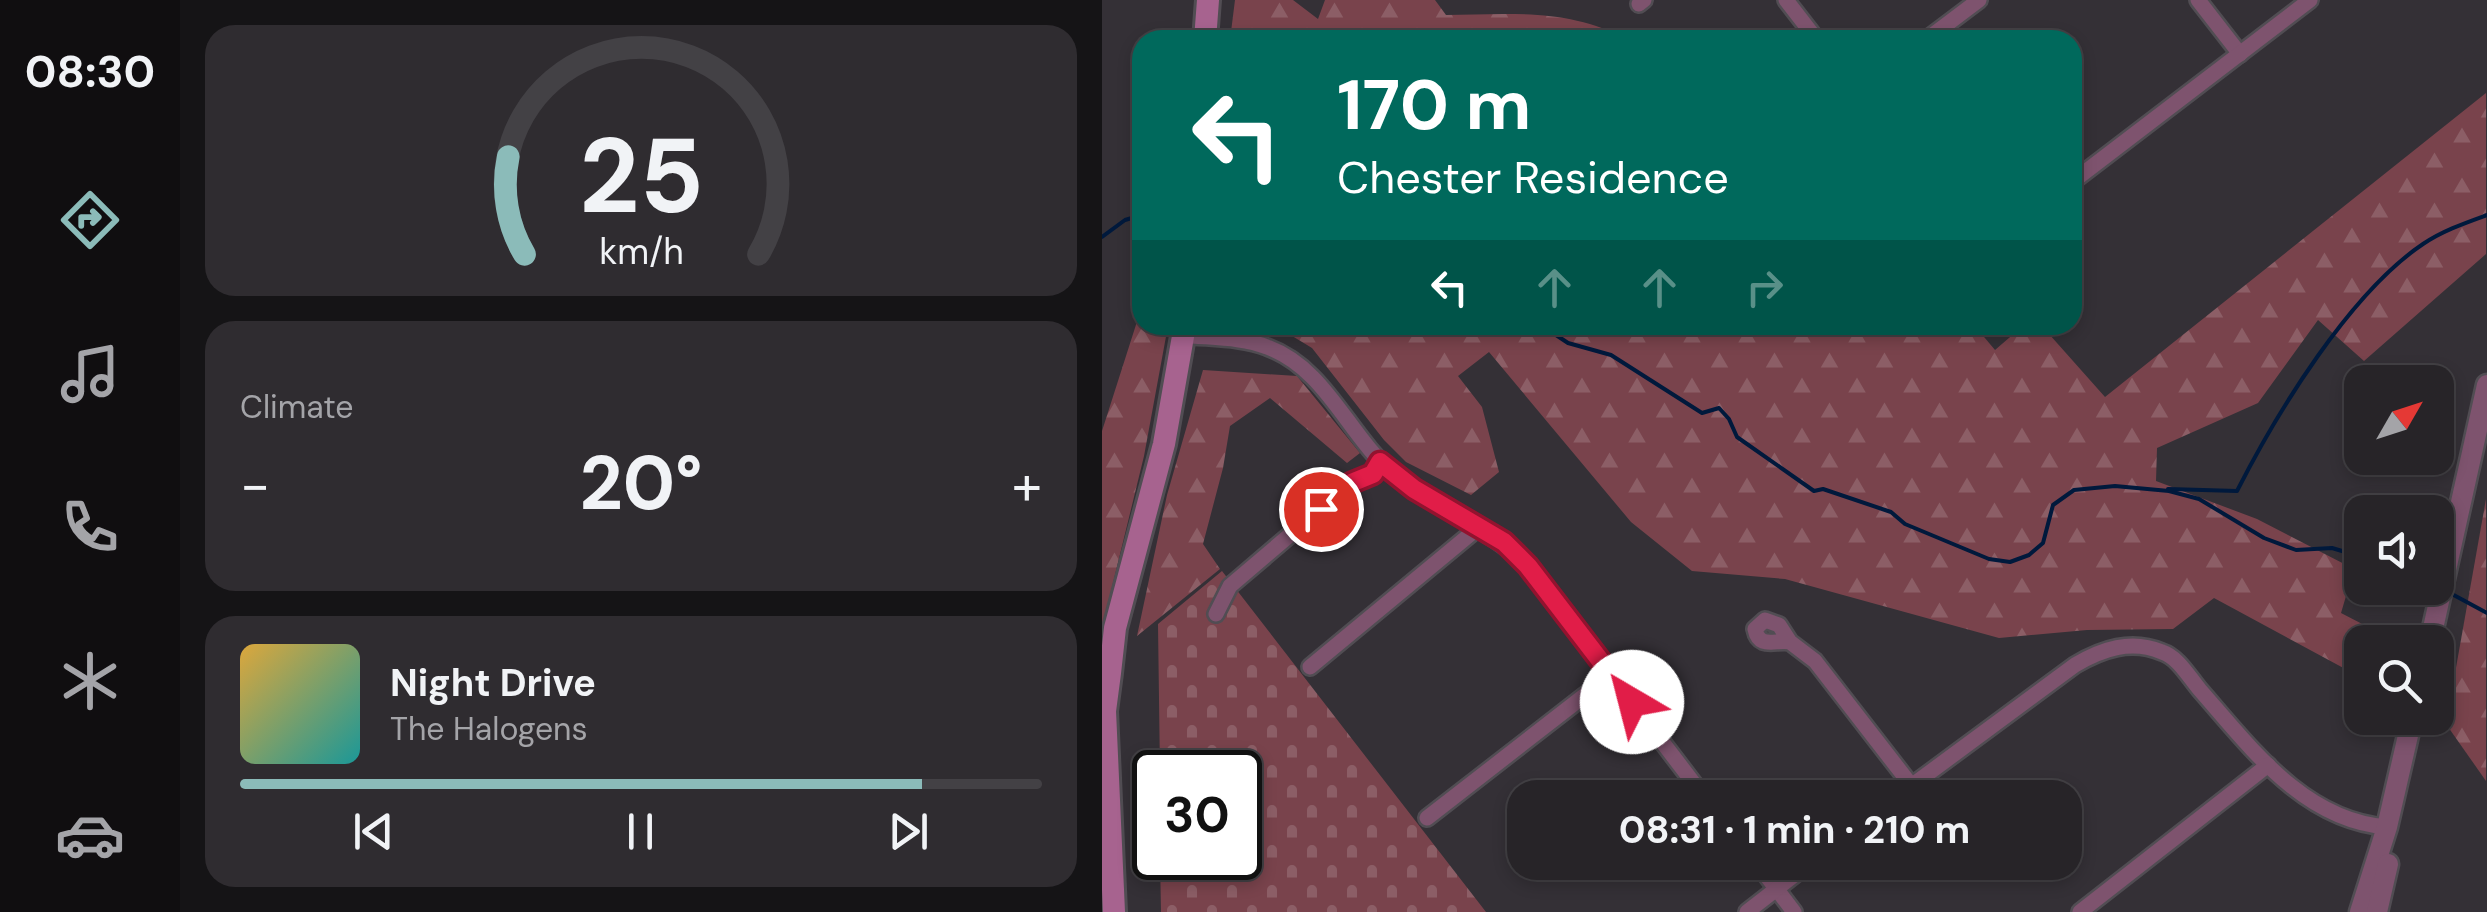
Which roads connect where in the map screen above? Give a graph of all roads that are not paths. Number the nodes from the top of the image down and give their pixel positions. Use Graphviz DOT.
graph roads {
  1 [pos="1208,0"];
  2 [pos="1786,0"];
  3 [pos="1979,0"];
  4 [pos="2198,0"];
  5 [pos="2310,0"];
  6 [pos="1206,30"];
  7 [pos="1809,30"];
  8 [pos="1939,30"];
  9 [pos="2240,54"];
  10 [pos="2082,174"];
  11 [pos="1183,335"];
  12 [pos="1211,335"];
  13 [pos="2486,385"];
  14 [pos="2479,451"];
  15 [pos="1380,462"];
  16 [pos="1478,527"];
  17 [pos="1216,614"];
  18 [pos="2434,625"];
  19 [pos="1790,642"];
  20 [pos="1310,667"];
  21 [pos="1610,675"];
  22 [pos="2408,735"];
  23 [pos="2268,765"];
  24 [pos="1690,780"];
  25 [pos="1907,780"];
  26 [pos="1918,780"];
  27 [pos="1427,818"];
  28 [pos="2386,827"];
  29 [pos="1770,880"];
  30 [pos="1789,880"];
  31 [pos="1777,889"];
  32 [pos="1114,912"];
  33 [pos="1747,912"];
  34 [pos="1794,912"];
  35 [pos="2080,912"];
  36 [pos="2360,912"];
  37 [pos="2377,912"];
  1 -- 6 [label="main road"];
  2 -- 7 [label="street"];
  3 -- 8 [label="street"];
  4 -- 9 [label="street"];
  5 -- 9 [label="street"];
  9 -- 10 [label="street"];
  11 -- 32 [label="main road"];
  12 -- 15 [label="street"];
  13 -- 14 [label="street"];
  14 -- 18 [label="street"];
  15 -- 16 [label="street"];
  15 -- 17 [label="street"];
  16 -- 20 [label="street"];
  16 -- 21 [label="street"];
  19 -- 25 [label="street"];
  21 -- 24 [label="street"];
  21 -- 27 [label="street"];
  22 -- 28 [label="street"];
  23 -- 26 [label="street"];
  23 -- 28 [label="street"];
  23 -- 35 [label="street"];
  28 -- 36 [label="street"];
  28 -- 37 [label="street"];
  29 -- 31 [label="street"];
  30 -- 31 [label="street"];
  31 -- 33 [label="street"];
  31 -- 34 [label="street"];
}
